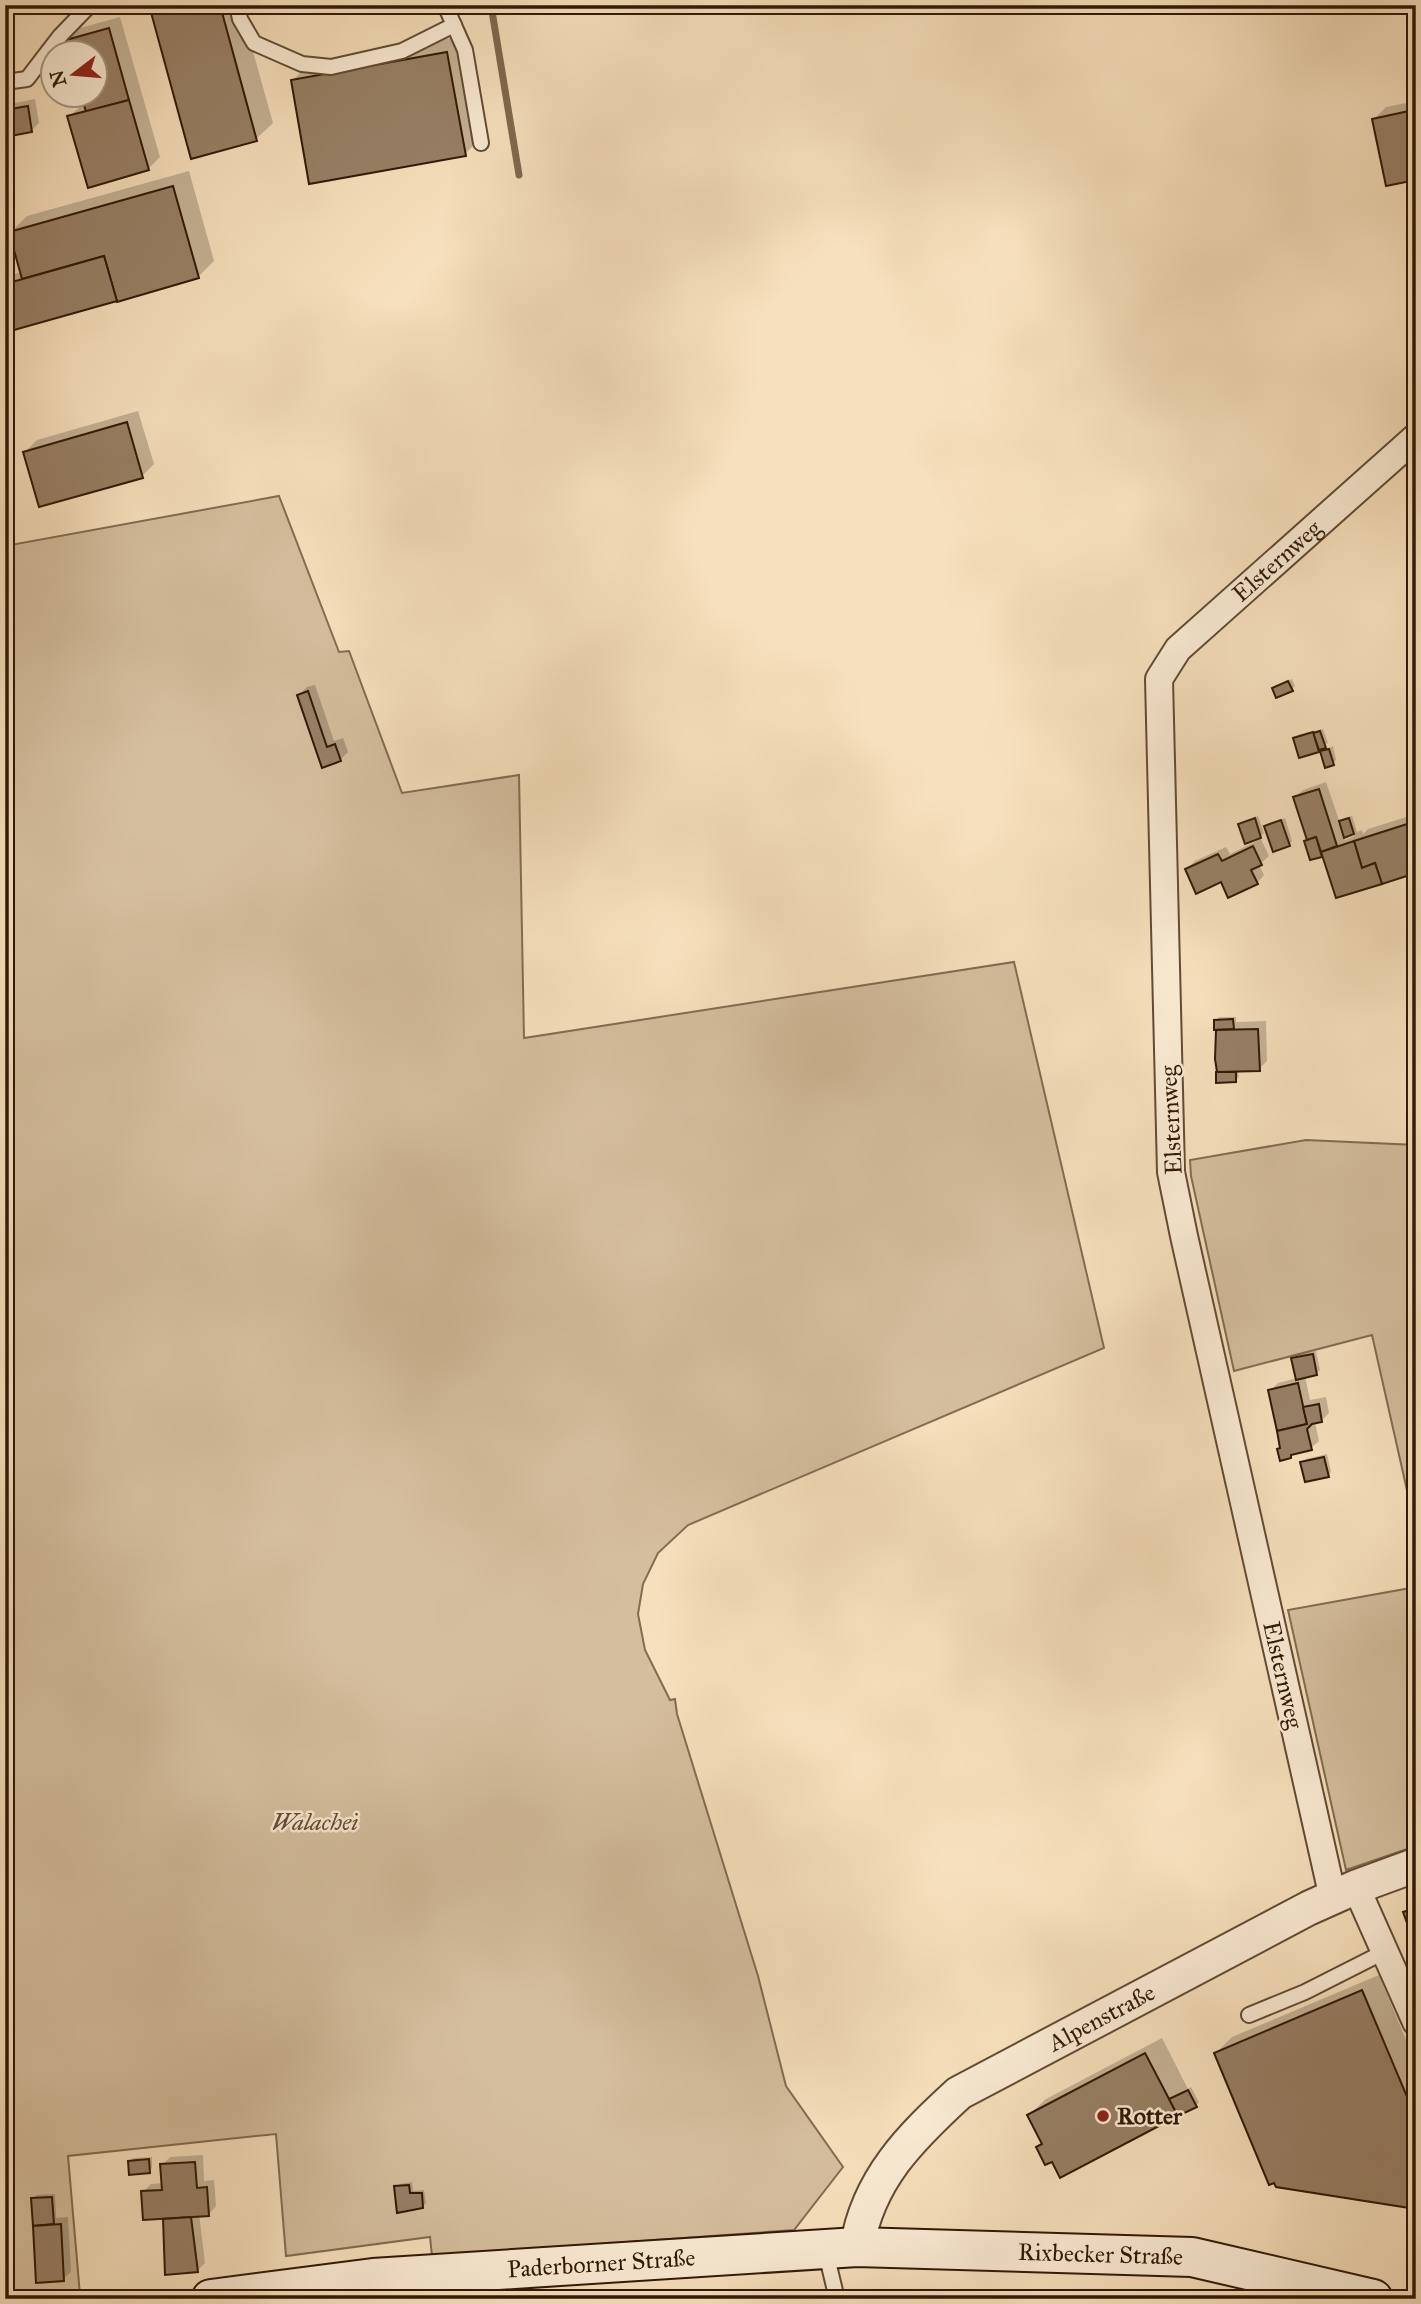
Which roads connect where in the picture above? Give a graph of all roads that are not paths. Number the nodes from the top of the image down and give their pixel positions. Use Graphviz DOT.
graph roads {
  1 [pos="90,5"];
  2 [pos="237,5"];
  3 [pos="444,5"];
  4 [pos="454,25"];
  5 [pos="5,82"];
  6 [pos="481,143"];
  7 [pos="1416,437"];
  8 [pos="1416,1865"];
  9 [pos="1345,1892"];
  10 [pos="1384,1952"];
  11 [pos="1249,2015"];
  12 [pos="1416,2022"];
  13 [pos="841,2247"];
  14 [pos="211,2299"];
  15 [pos="837,2299"];
  16 [pos="1373,2299"];
  1 -- 5 [label="lane"];
  2 -- 4 [label="lane"];
  3 -- 4 [label="lane"];
  4 -- 6 [label="lane"];
  7 -- 9 [label="street, Elsternweg"];
  8 -- 9 [label="street, Alpenstraße"];
  9 -- 10 [label="street, Elsternweg"];
  9 -- 13 [label="street, Alpenstraße"];
  10 -- 11 [label="lane"];
  10 -- 12 [label="street, Elsternweg"];
  13 -- 14 [label="main road, Paderborner Straße"];
  13 -- 15 [label="lane"];
  13 -- 16 [label="main road, Rixbecker Straße"];
}
